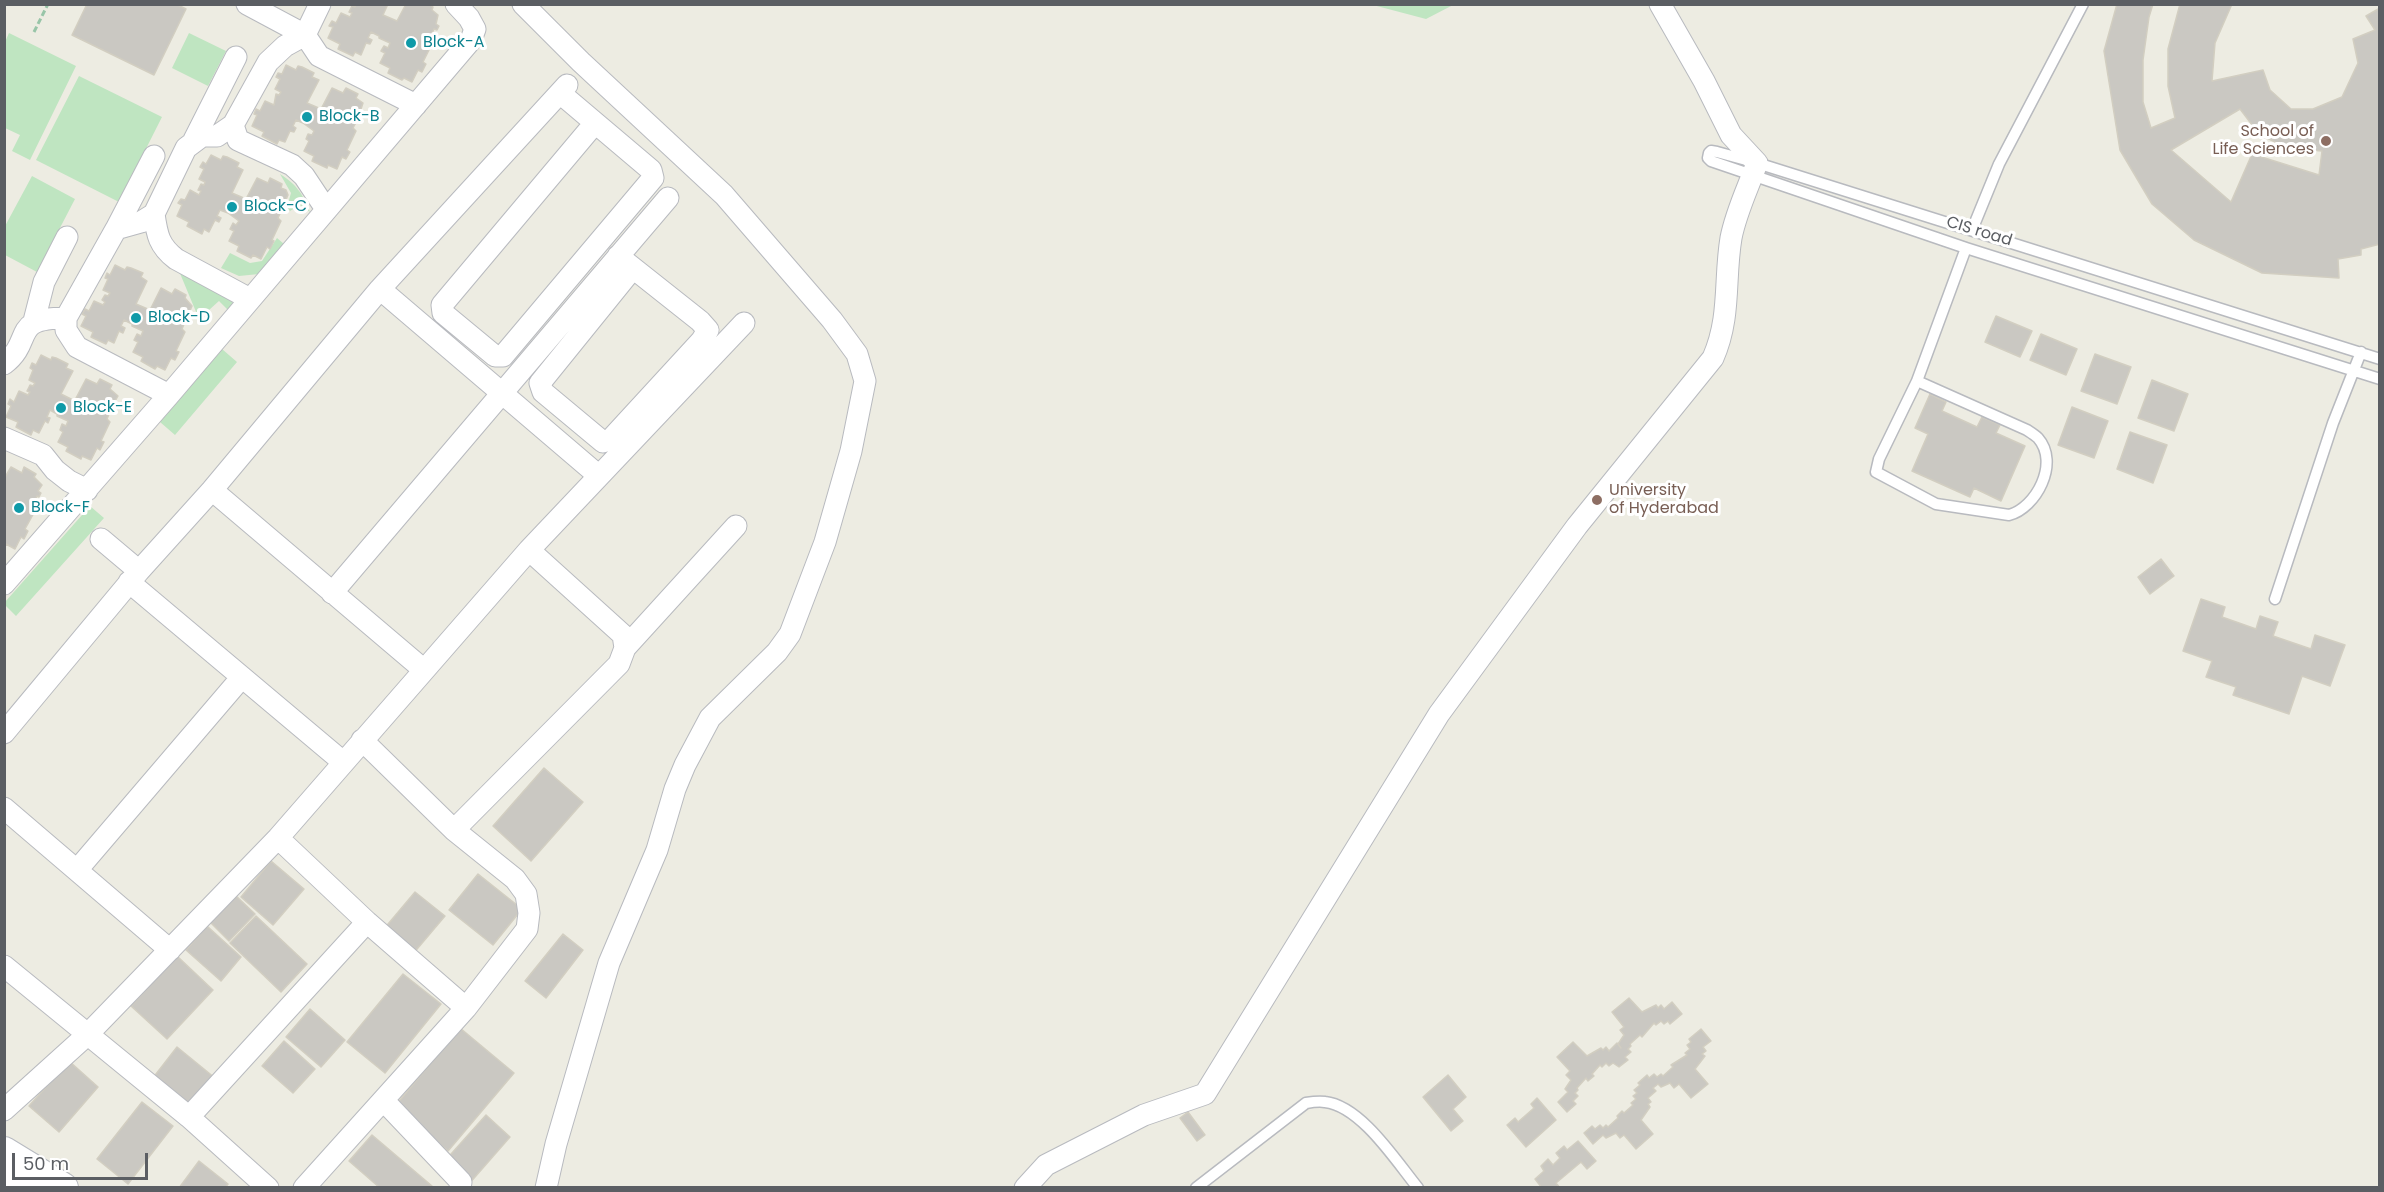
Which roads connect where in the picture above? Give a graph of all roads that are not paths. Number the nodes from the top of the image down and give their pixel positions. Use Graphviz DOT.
graph roads {
  1 [pos="247,4"];
  2 [pos="456,4"];
  3 [pos="523,4"];
  4 [pos="1660,4"];
  5 [pos="2084,4"];
  6 [pos="312,7"];
  7 [pos="306,35"];
  8 [pos="236,57"];
  9 [pos="416,105"];
  10 [pos="595,123"];
  11 [pos="232,125"];
  12 [pos="194,140"];
  13 [pos="154,156"];
  14 [pos="1755,168"];
  15 [pos="668,198"];
  16 [pos="326,209"];
  17 [pos="154,214"];
  18 [pos="116,229"];
  19 [pos="1972,230"];
  20 [pos="67,237"];
  21 [pos="1966,248"];
  22 [pos="626,262"];
  23 [pos="380,289"];
  24 [pos="250,299"];
  25 [pos="66,318"];
  26 [pos="34,321"];
  27 [pos="744,322"];
  28 [pos="2361,352"];
  29 [pos="2379,359"];
  30 [pos="4,364"];
  31 [pos="2354,371"];
  32 [pos="2379,379"];
  33 [pos="1917,381"];
  34 [pos="501,392"];
  35 [pos="169,395"];
  36 [pos="4,438"];
  37 [pos="599,476"];
  38 [pos="87,490"];
  39 [pos="212,490"];
  40 [pos="736,526"];
  41 [pos="101,538"];
  42 [pos="529,550"];
  43 [pos="13,561"];
  44 [pos="134,576"];
  45 [pos="4,584"];
  46 [pos="332,593"];
  47 [pos="2275,599"];
  48 [pos="625,648"];
  49 [pos="424,670"];
  50 [pos="242,678"];
  51 [pos="4,733"];
  52 [pos="362,740"];
  53 [pos="343,762"];
  54 [pos="4,808"];
  55 [pos="454,830"];
  56 [pos="278,838"];
  57 [pos="76,870"];
  58 [pos="367,922"];
  59 [pos="170,950"];
  60 [pos="4,966"];
  61 [pos="466,1008"];
  62 [pos="87,1035"];
  63 [pos="384,1101"];
  64 [pos="4,1110"];
  65 [pos="189,1117"];
  66 [pos="4,1152"];
  67 [pos="4,1180"];
  68 [pos="17,1188"];
  69 [pos="63,1188"];
  70 [pos="268,1188"];
  71 [pos="304,1188"];
  72 [pos="460,1188"];
  73 [pos="546,1188"];
  74 [pos="1025,1188"];
  75 [pos="1196,1188"];
  76 [pos="1418,1188"];
  1 -- 7 [label="street"];
  2 -- 9 [label="street"];
  3 -- 73 [label="street"];
  4 -- 14 [label="street, CIS road"];
  5 -- 19 [label="lane"];
  6 -- 7 [label="street"];
  7 -- 9 [label="street"];
  7 -- 11 [label="street"];
  8 -- 12 [label="street"];
  9 -- 16 [label="street"];
  10 -- 10 [label="street"];
  10 -- 23 [label="street"];
  11 -- 12 [label="street"];
  11 -- 16 [label="street"];
  12 -- 17 [label="street"];
  13 -- 18 [label="street"];
  14 -- 19 [label="lane, CIS road"];
  14 -- 21 [label="lane"];
  14 -- 74 [label="street"];
  15 -- 22 [label="street"];
  16 -- 24 [label="street"];
  17 -- 18 [label="street"];
  17 -- 24 [label="street"];
  18 -- 25 [label="street"];
  19 -- 28 [label="lane, CIS road"];
  20 -- 26 [label="street"];
  21 -- 31 [label="lane"];
  21 -- 33 [label="lane"];
  22 -- 22 [label="street"];
  22 -- 34 [label="street"];
  23 -- 34 [label="street"];
  23 -- 39 [label="street"];
  24 -- 35 [label="street"];
  25 -- 26 [label="street"];
  25 -- 35 [label="street"];
  26 -- 30 [label="street"];
  27 -- 37 [label="street"];
  28 -- 29 [label="lane, CIS road"];
  28 -- 31 [label="lane"];
  31 -- 32 [label="lane"];
  31 -- 47 [label="lane"];
  33 -- 33 [label="lane"];
  34 -- 37 [label="street"];
  34 -- 46 [label="street"];
  35 -- 38 [label="street"];
  36 -- 38 [label="street"];
  37 -- 42 [label="street"];
  38 -- 43 [label="street"];
  39 -- 44 [label="street"];
  39 -- 46 [label="street"];
  40 -- 48 [label="street"];
  41 -- 44 [label="street"];
  42 -- 48 [label="street"];
  42 -- 49 [label="street"];
  43 -- 45 [label="street"];
  44 -- 50 [label="street"];
  44 -- 51 [label="street"];
  46 -- 49 [label="street"];
  48 -- 55 [label="street"];
  49 -- 52 [label="street"];
  50 -- 53 [label="street"];
  50 -- 57 [label="street"];
  52 -- 53 [label="street"];
  52 -- 55 [label="street"];
  53 -- 56 [label="street"];
  54 -- 57 [label="street"];
  55 -- 61 [label="street"];
  56 -- 58 [label="street"];
  56 -- 59 [label="street"];
  57 -- 59 [label="street"];
  58 -- 61 [label="street"];
  58 -- 65 [label="street"];
  59 -- 62 [label="street"];
  60 -- 62 [label="street"];
  61 -- 63 [label="street"];
  62 -- 64 [label="street"];
  62 -- 65 [label="street"];
  63 -- 71 [label="street"];
  63 -- 72 [label="street"];
  65 -- 70 [label="street"];
  66 -- 69 [label="main road"];
  67 -- 68 [label="main road"];
  75 -- 76 [label="lane"];
}
